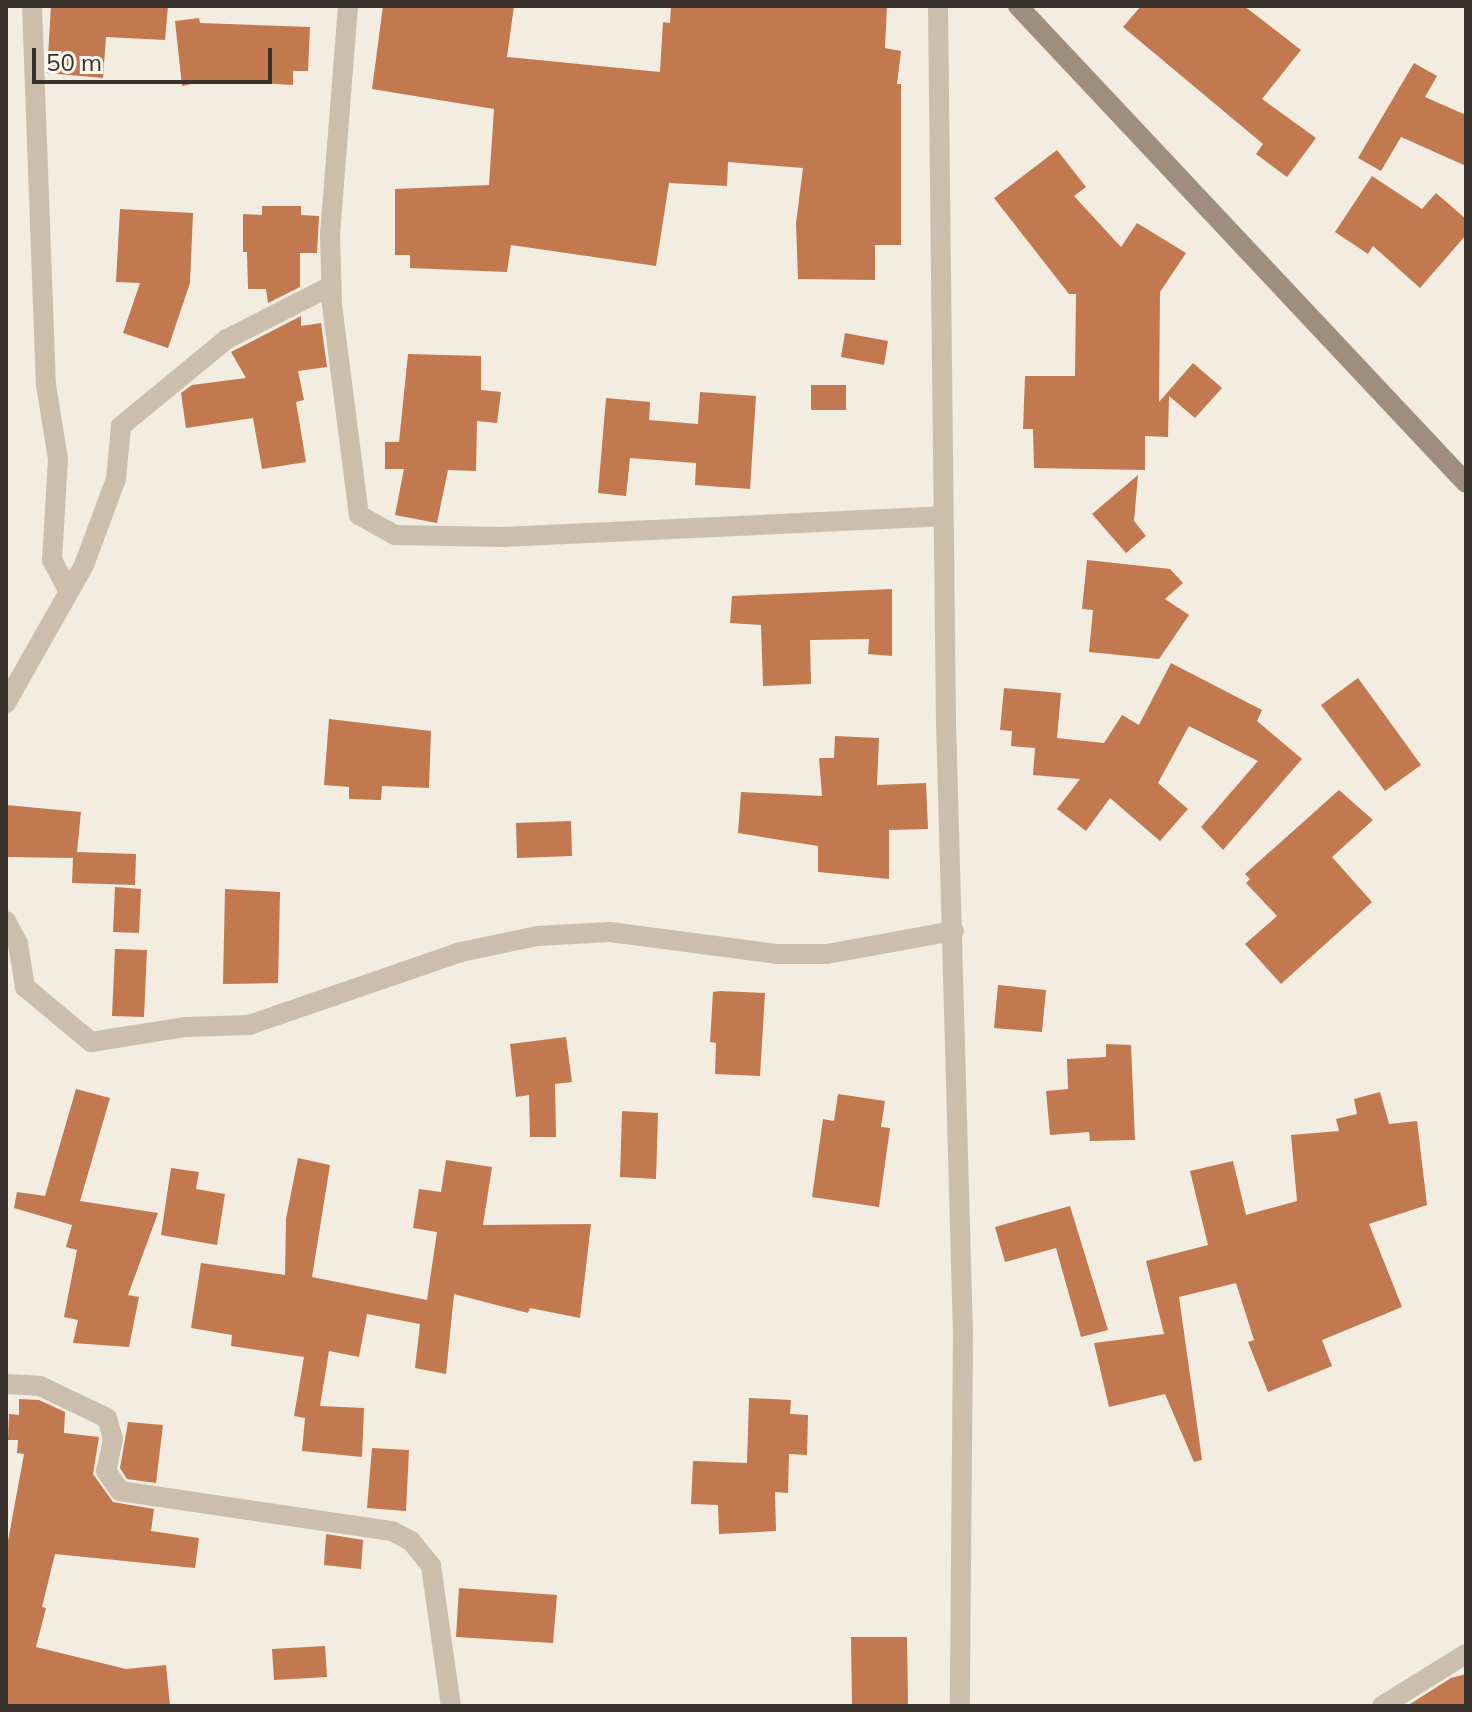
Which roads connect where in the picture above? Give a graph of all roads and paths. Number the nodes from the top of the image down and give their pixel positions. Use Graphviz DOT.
graph roads {
  1 [pos="32,6"];
  2 [pos="348,6"];
  3 [pos="938,6"];
  4 [pos="1018,6"];
  5 [pos="331,286"];
  6 [pos="1466,483"];
  7 [pos="943,516"];
  8 [pos="68,590"];
  9 [pos="6,703"];
  10 [pos="6,921"];
  11 [pos="954,931"];
  12 [pos="6,1384"];
  13 [pos="1466,1654"];
  14 [pos="451,1706"];
  15 [pos="960,1706"];
  16 [pos="1382,1706"];
  1 -- 8 [label="street"];
  2 -- 5 [label="street"];
  3 -- 7 [label="street"];
  4 -- 6 [label="street"];
  5 -- 7 [label="street"];
  5 -- 8 [label="street"];
  7 -- 11 [label="street"];
  8 -- 9 [label="street"];
  10 -- 11 [label="street"];
  11 -- 15 [label="street"];
  12 -- 14 [label="street"];
  13 -- 16 [label="street"];
}
